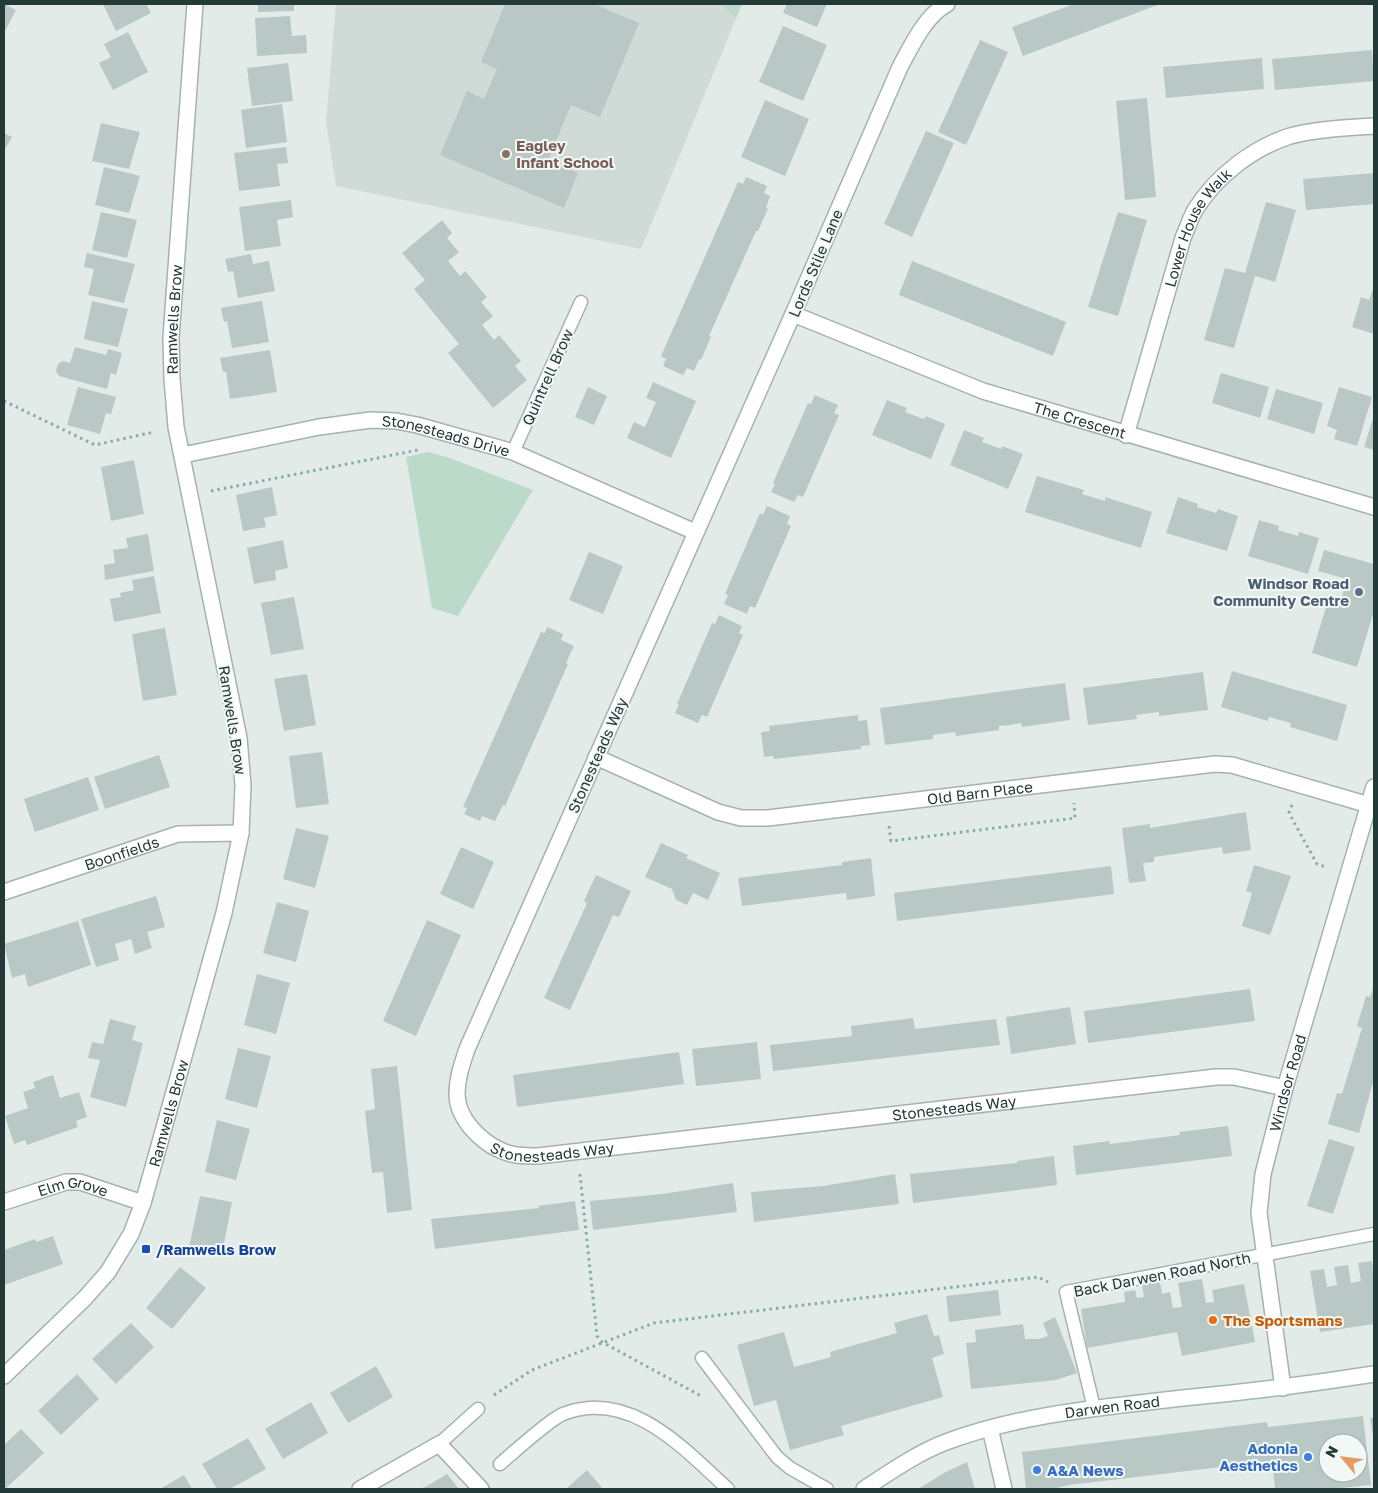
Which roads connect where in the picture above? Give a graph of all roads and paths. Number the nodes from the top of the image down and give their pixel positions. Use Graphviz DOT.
graph roads {
  1 [pos="194,4"];
  2 [pos="947,4"];
  3 [pos="1374,126"];
  4 [pos="581,302"];
  5 [pos="793,314"];
  6 [pos="4,401"];
  7 [pos="176,427"];
  8 [pos="441,431"];
  9 [pos="1126,435"];
  10 [pos="513,452"];
  11 [pos="183,455"];
  12 [pos="190,495"];
  13 [pos="1374,507"];
  14 [pos="695,532"];
  15 [pos="596,757"];
  16 [pos="1072,780"];
  17 [pos="1298,784"];
  18 [pos="1374,787"];
  19 [pos="886,804"];
  20 [pos="1369,805"];
  21 [pos="241,833"];
  22 [pos="1348,874"];
  23 [pos="4,892"];
  24 [pos="1285,1088"];
  25 [pos="577,1151"];
  26 [pos="4,1202"];
  27 [pos="144,1203"];
  28 [pos="1374,1234"];
  29 [pos="1265,1255"];
  30 [pos="1066,1292"];
  31 [pos="602,1342"];
  32 [pos="702,1358"];
  33 [pos="1374,1374"];
  34 [pos="4,1376"];
  35 [pos="1283,1388"];
  36 [pos="709,1400"];
  37 [pos="1094,1408"];
  38 [pos="478,1409"];
  39 [pos="990,1428"];
  40 [pos="439,1444"];
  41 [pos="500,1464"];
  42 [pos="360,1489"];
  43 [pos="481,1489"];
  44 [pos="728,1489"];
  45 [pos="827,1489"];
  46 [pos="864,1489"];
  47 [pos="1004,1489"];
  1 -- 7 [label="street, Ramwells Brow"];
  2 -- 5 [label="street, Lords Stile Lane"];
  3 -- 9 [label="street, Lower House Walk"];
  4 -- 10 [label="lane, Quintrell Brow"];
  5 -- 9 [label="street, The Crescent"];
  5 -- 14 [label="street, Lords Stile Lane"];
  6 -- 7 [label="path"];
  7 -- 11 [label="street, Ramwells Brow"];
  8 -- 10 [label="street, Stonesteads Drive"];
  8 -- 11 [label="street, Stonesteads Drive"];
  8 -- 12 [label="path"];
  9 -- 13 [label="street, The Crescent"];
  10 -- 14 [label="street, Stonesteads Drive"];
  11 -- 12 [label="street, Ramwells Brow"];
  12 -- 21 [label="street, Ramwells Brow"];
  14 -- 15 [label="street, Stonesteads Way"];
  15 -- 19 [label="street, Old Barn Place"];
  15 -- 25 [label="street, Stonesteads Way"];
  16 -- 17 [label="street, Old Barn Place"];
  16 -- 19 [label="street, Old Barn Place"];
  16 -- 19 [label="path"];
  17 -- 20 [label="street, Old Barn Place"];
  17 -- 22 [label="path"];
  18 -- 20 [label="street, Windsor Road"];
  20 -- 22 [label="street, Windsor Road"];
  21 -- 23 [label="street, Boonfields"];
  21 -- 27 [label="street, Ramwells Brow"];
  22 -- 24 [label="street, Windsor Road"];
  24 -- 25 [label="street, Stonesteads Way"];
  24 -- 29 [label="street, Windsor Road"];
  25 -- 31 [label="path"];
  26 -- 27 [label="street, Elm Grove"];
  27 -- 34 [label="street, Ramwells Brow"];
  28 -- 29 [label="lane, Back Darwen Road North"];
  29 -- 30 [label="lane, Back Darwen Road North"];
  29 -- 35 [label="street, Windsor Road"];
  30 -- 31 [label="path"];
  30 -- 37 [label="lane, Back Darwen Road North"];
  31 -- 36 [label="path"];
  31 -- 38 [label="path"];
  32 -- 45 [label="lane"];
  33 -- 35 [label="street, Darwen Road"];
  35 -- 37 [label="street, Darwen Road"];
  37 -- 39 [label="street, Darwen Road"];
  38 -- 40 [label="lane"];
  39 -- 46 [label="street, Darwen Road"];
  39 -- 47 [label="street"];
  40 -- 42 [label="street"];
  40 -- 43 [label="street"];
  41 -- 44 [label="lane"];
}
